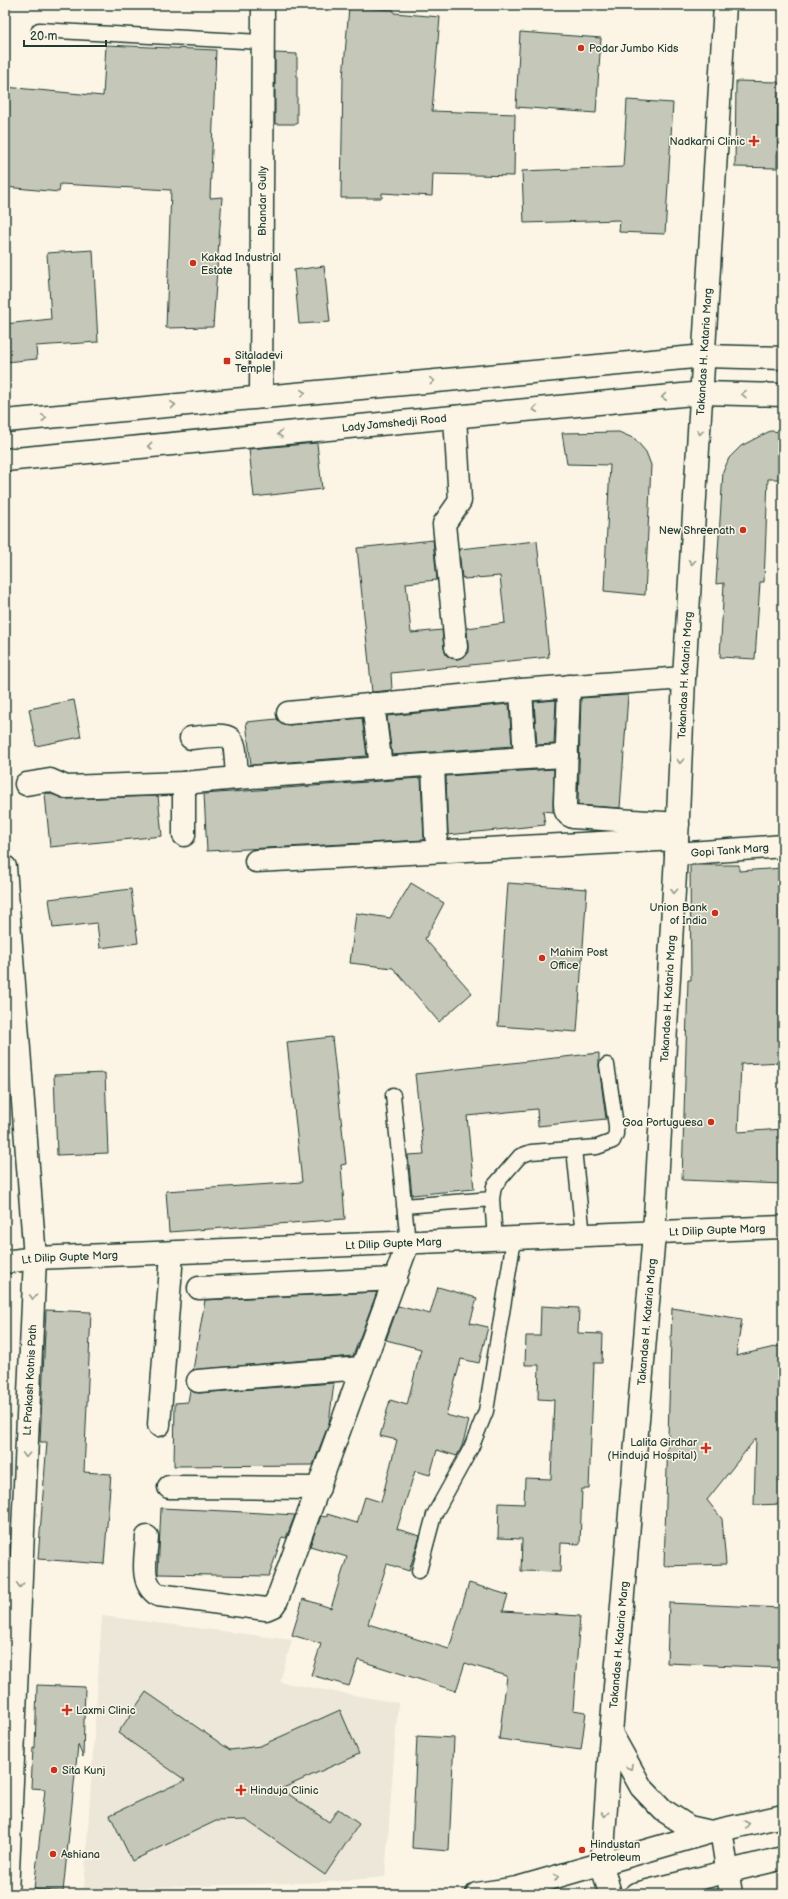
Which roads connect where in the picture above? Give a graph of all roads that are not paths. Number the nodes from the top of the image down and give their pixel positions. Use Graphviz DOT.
graph roads {
  1 [pos="263,5"];
  2 [pos="725,5"];
  3 [pos="39,30"];
  4 [pos="262,42"];
  5 [pos="705,356"];
  6 [pos="783,358"];
  7 [pos="703,393"];
  8 [pos="783,395"];
  9 [pos="261,397"];
  10 [pos="455,417"];
  11 [pos="5,421"];
  12 [pos="5,460"];
  13 [pos="456,647"];
  14 [pos="684,678"];
  15 [pos="569,686"];
  16 [pos="521,690"];
  17 [pos="373,704"];
  18 [pos="288,713"];
  19 [pos="191,738"];
  20 [pos="566,756"];
  21 [pos="525,758"];
  22 [pos="433,765"];
  23 [pos="381,767"];
  24 [pos="237,778"];
  25 [pos="184,783"];
  26 [pos="26,784"];
  27 [pos="184,836"];
  28 [pos="436,836"];
  29 [pos="677,839"];
  30 [pos="783,846"];
  31 [pos="256,861"];
  32 [pos="5,866"];
  33 [pos="7,890"];
  34 [pos="607,1065"];
  35 [pos="393,1095"];
  36 [pos="574,1149"];
  37 [pos="492,1199"];
  38 [pos="404,1206"];
  39 [pos="783,1227"];
  40 [pos="654,1234"];
  41 [pos="583,1236"];
  42 [pos="505,1239"];
  43 [pos="408,1243"];
  44 [pos="172,1254"];
  45 [pos="35,1258"];
  46 [pos="5,1262"];
  47 [pos="396,1279"];
  48 [pos="199,1288"];
  49 [pos="362,1368"];
  50 [pos="198,1381"];
  51 [pos="159,1424"];
  52 [pos="169,1487"];
  53 [pos="319,1488"];
  54 [pos="147,1537"];
  55 [pos="419,1571"];
  56 [pos="611,1733"];
  57 [pos="783,1816"];
  58 [pos="716,1831"];
  59 [pos="783,1858"];
  60 [pos="602,1864"];
  61 [pos="727,1870"];
  62 [pos="680,1889"];
  63 [pos="7,1894"];
  64 [pos="477,1894"];
  65 [pos="610,1894"];
  66 [pos="636,1894"];
  67 [pos="731,1894"];
  1 -- 4 [label="street, Bhandar Gully"];
  2 -- 5 [label="street, Takandas H. Kataria Marg"];
  3 -- 4 [label="lane"];
  4 -- 9 [label="street, Bhandar Gully"];
  5 -- 6 [label="street"];
  5 -- 7 [label="street, Takandas H. Kataria Marg"];
  9 -- 5 [label="street, one-way"];
  8 -- 7 [label="street, Lady Jamshedji Road, one-way"];
  7 -- 10 [label="street, Lady Jamshedji Road, one-way"];
  7 -- 14 [label="street, Takandas H. Kataria Marg, one-way"];
  11 -- 9 [label="street, one-way"];
  10 -- 12 [label="street, Lady Jamshedji Road, one-way"];
  10 -- 13 [label="street"];
  14 -- 15 [label="street"];
  14 -- 29 [label="street, Takandas H. Kataria Marg, one-way"];
  15 -- 16 [label="street"];
  15 -- 20 [label="street"];
  16 -- 17 [label="street"];
  16 -- 21 [label="street"];
  17 -- 18 [label="street"];
  17 -- 23 [label="street"];
  19 -- 24 [label="street"];
  20 -- 21 [label="street"];
  20 -- 29 [label="street"];
  21 -- 22 [label="street"];
  22 -- 23 [label="street"];
  22 -- 28 [label="street"];
  23 -- 24 [label="street"];
  24 -- 25 [label="street"];
  25 -- 26 [label="street"];
  25 -- 27 [label="street"];
  29 -- 30 [label="street, Gopi Tank Marg"];
  29 -- 31 [label="street"];
  29 -- 40 [label="street, Takandas H. Kataria Marg, one-way"];
  32 -- 33 [label="street, Lt Prakash Kotnis Path"];
  33 -- 45 [label="street, Lt Prakash Kotnis Path"];
  34 -- 36 [label="lane"];
  35 -- 38 [label="lane"];
  36 -- 37 [label="lane"];
  36 -- 41 [label="lane"];
  37 -- 38 [label="lane"];
  37 -- 42 [label="lane"];
  38 -- 43 [label="lane"];
  39 -- 40 [label="street, Lt Dilip Gupte Marg"];
  40 -- 41 [label="street, Lt Dilip Gupte Marg"];
  40 -- 56 [label="street, Takandas H. Kataria Marg"];
  41 -- 42 [label="street, Lt Dilip Gupte Marg"];
  42 -- 43 [label="street, Lt Dilip Gupte Marg"];
  42 -- 55 [label="lane"];
  43 -- 44 [label="street, Lt Dilip Gupte Marg"];
  43 -- 47 [label="street"];
  44 -- 45 [label="street, Lt Dilip Gupte Marg"];
  44 -- 51 [label="street"];
  45 -- 46 [label="street, Lt Dilip Gupte Marg"];
  45 -- 63 [label="street, Lt Prakash Kotnis Path, one-way"];
  47 -- 48 [label="street"];
  47 -- 49 [label="street"];
  49 -- 50 [label="street"];
  49 -- 53 [label="street"];
  52 -- 53 [label="street"];
  53 -- 54 [label="street"];
  56 -- 58 [label="street, one-way"];
  56 -- 60 [label="street, Takandas H. Kataria Marg, one-way"];
  58 -- 57 [label="street, one-way"];
  58 -- 60 [label="street"];
  58 -- 61 [label="street"];
  59 -- 61 [label="street"];
  64 -- 60 [label="street, one-way"];
  60 -- 65 [label="street, Takandas H. Kataria Marg"];
  61 -- 62 [label="street"];
  61 -- 67 [label="street"];
  62 -- 66 [label="street"];
}
